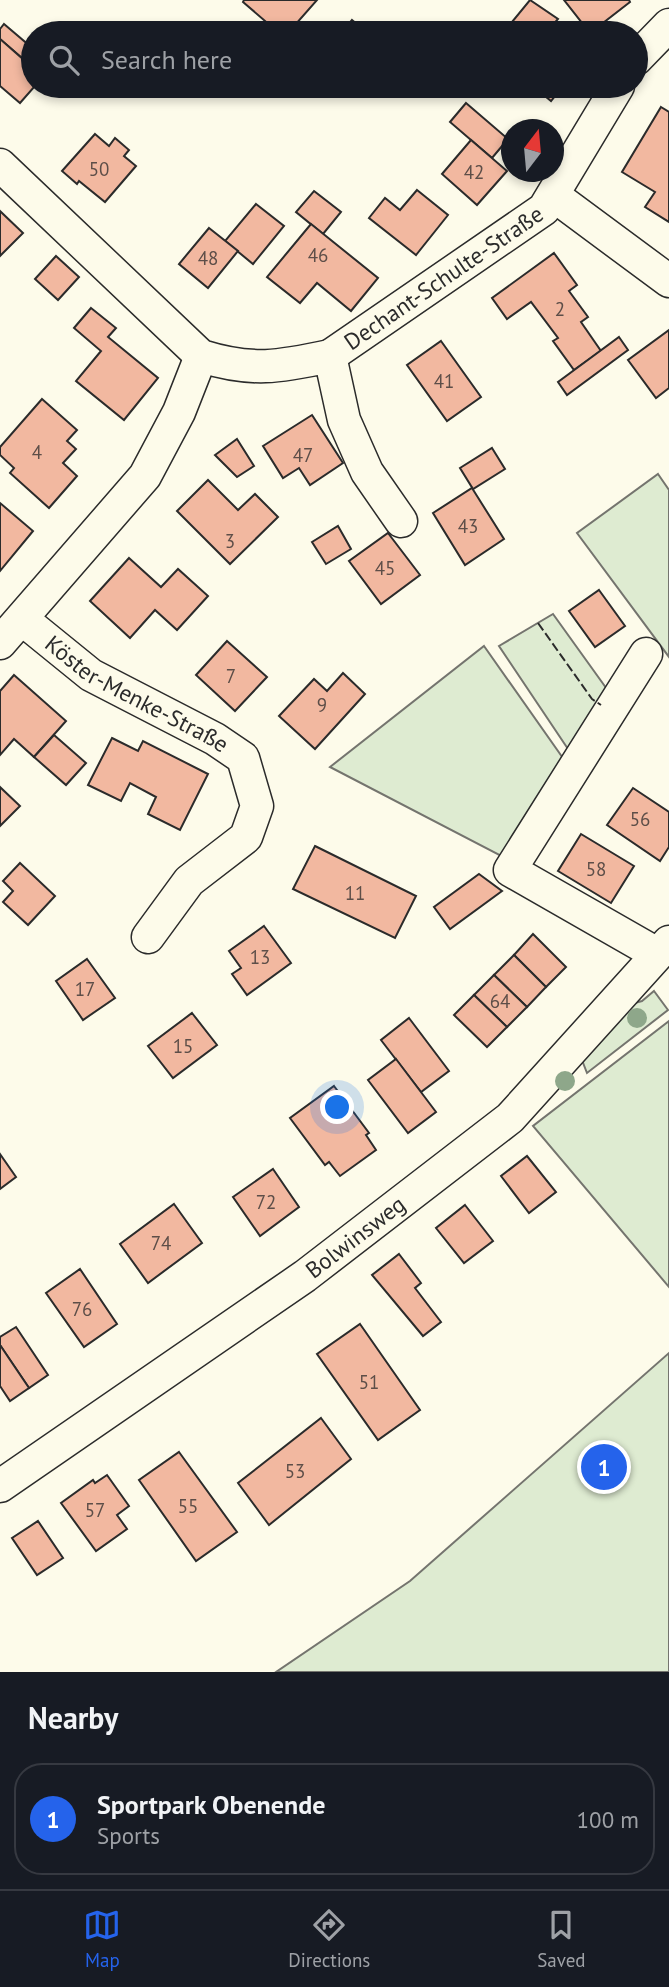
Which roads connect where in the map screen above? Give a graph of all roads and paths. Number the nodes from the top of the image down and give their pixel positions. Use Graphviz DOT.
graph roads {
  1 [pos="669,25"];
  2 [pos="648,47"];
  3 [pos="611,98"];
  4 [pos="0,165"];
  5 [pos="553,195"];
  6 [pos="669,281"];
  7 [pos="201,356"];
  8 [pos="330,356"];
  9 [pos="401,521"];
  10 [pos="22,619"];
  11 [pos="0,643"];
  12 [pos="646,654"];
  13 [pos="148,937"];
  14 [pos="663,948"];
  15 [pos="0,1486"];
  1 -- 2 [label="street"];
  3 -- 5 [label="street, Dechant-Schulte-Straße"];
  4 -- 7 [label="street, Dechant-Schulte-Straße"];
  5 -- 6 [label="street"];
  5 -- 8 [label="street, Dechant-Schulte-Straße"];
  7 -- 8 [label="street, Dechant-Schulte-Straße"];
  7 -- 10 [label="street, Köster-Menke-Straße"];
  8 -- 9 [label="street, Dechant-Schulte-Straße"];
  10 -- 11 [label="street, Köster-Menke-Straße"];
  10 -- 13 [label="street, Köster-Menke-Straße"];
  12 -- 14 [label="street"];
  14 -- 15 [label="street, Bolwinsweg"];
}
